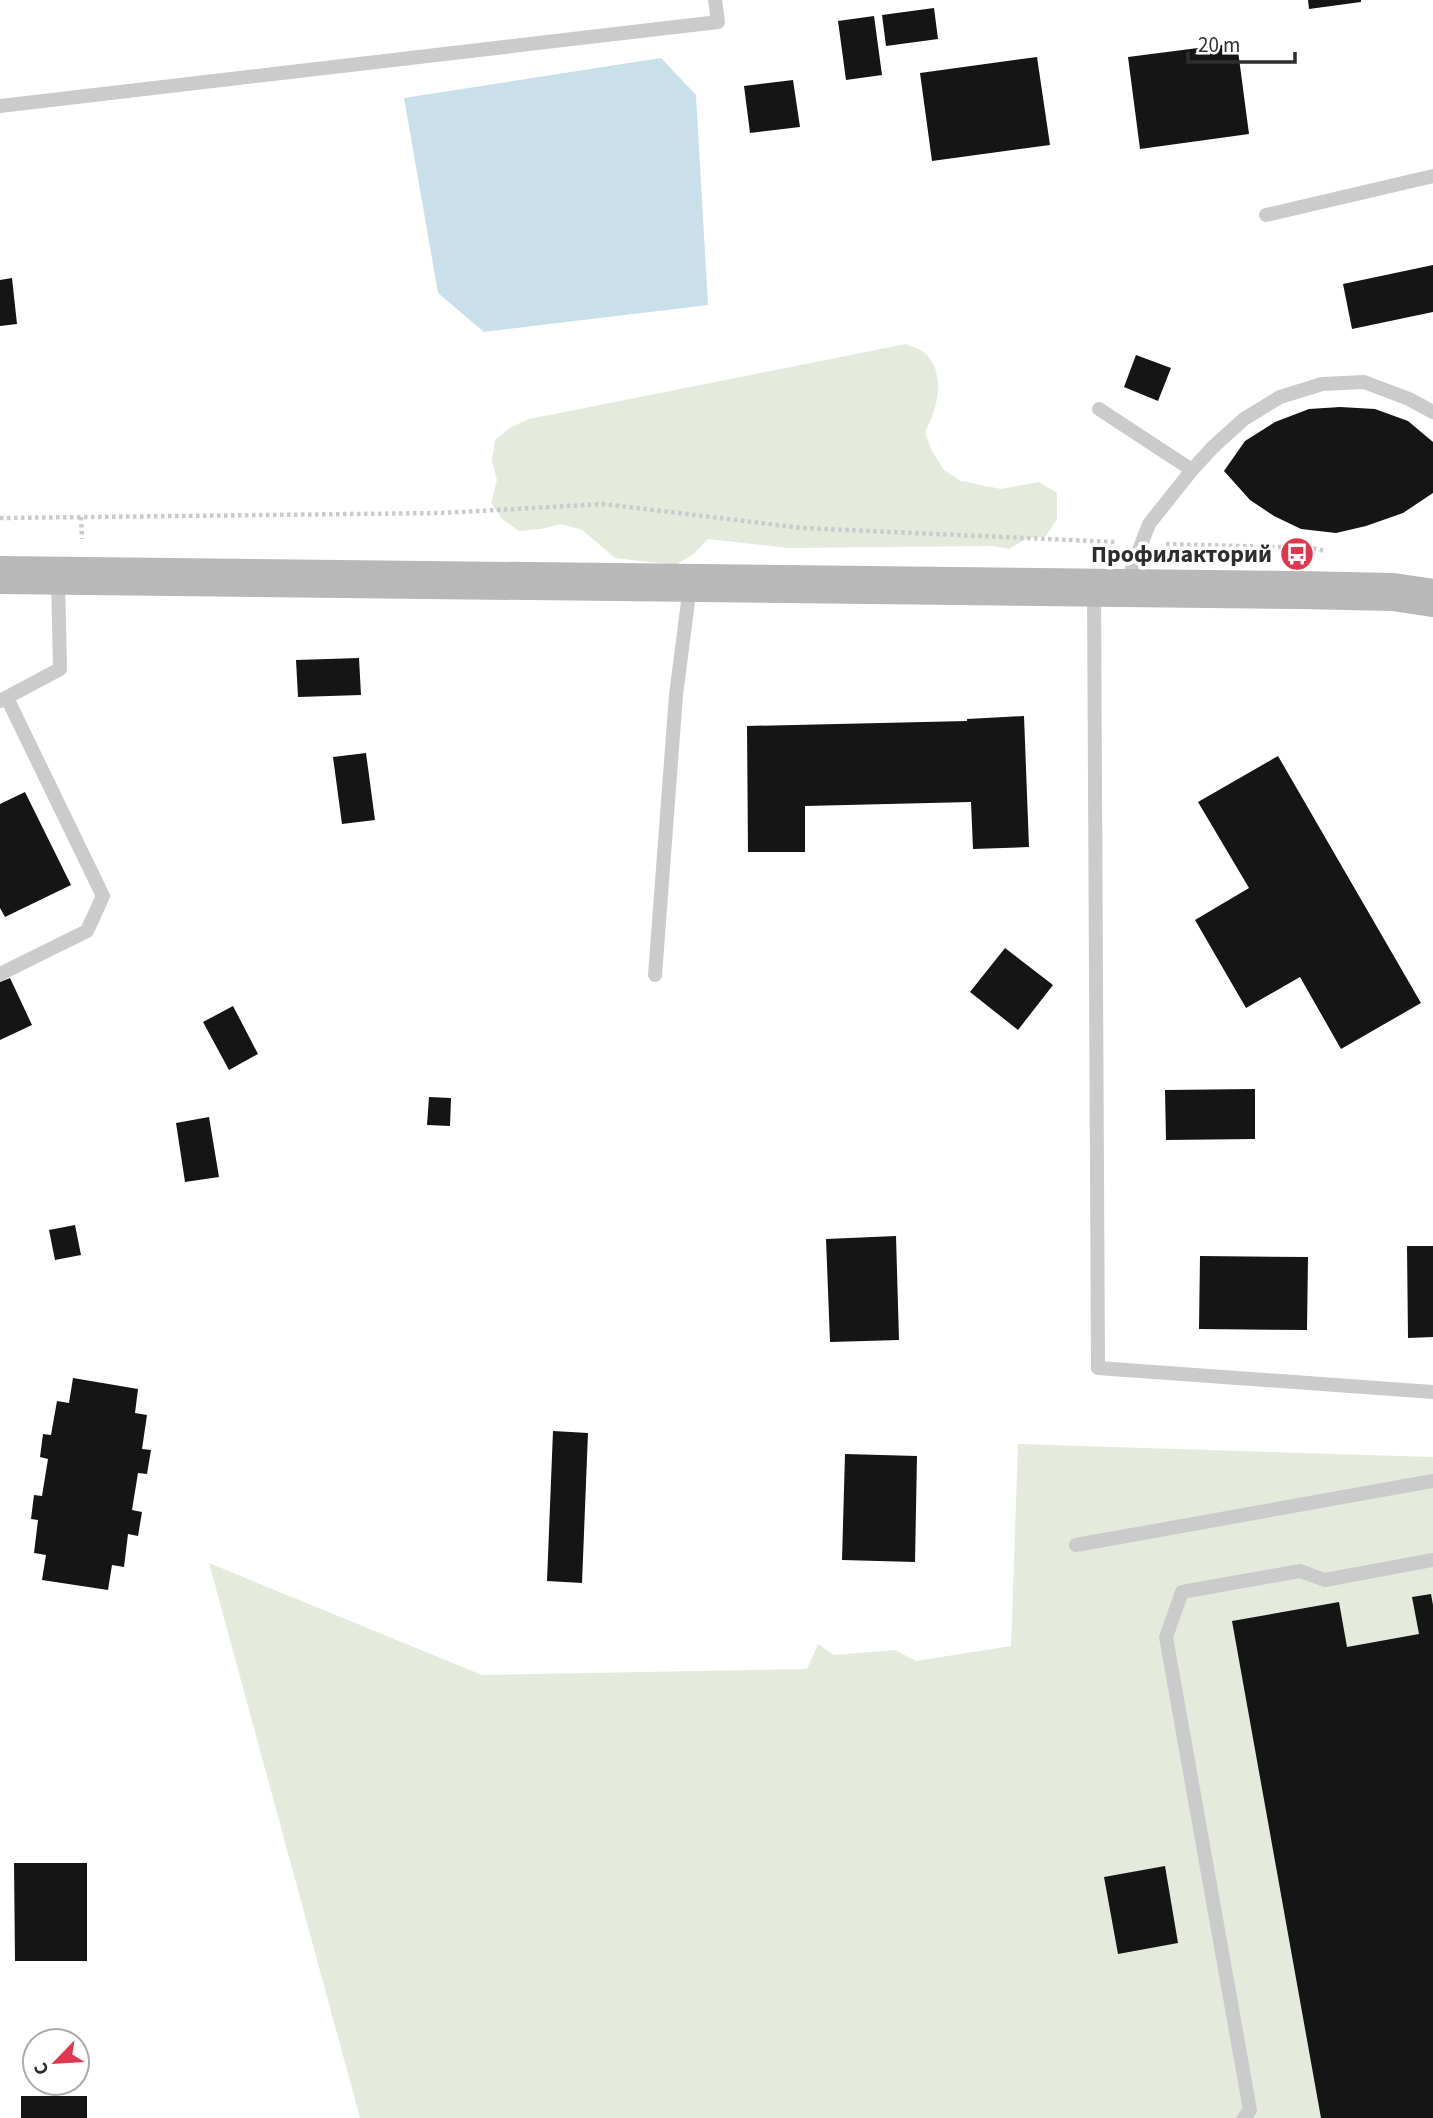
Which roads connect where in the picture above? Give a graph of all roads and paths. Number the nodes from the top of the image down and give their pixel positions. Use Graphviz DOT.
graph roads {
  1 [pos="715,0"];
  2 [pos="0,106"];
  3 [pos="1433,176"];
  4 [pos="1266,215"];
  5 [pos="1100,409"];
  6 [pos="1433,412"];
  7 [pos="1192,470"];
  8 [pos="81,517"];
  9 [pos="0,518"];
  10 [pos="1141,544"];
  11 [pos="1337,554"];
  12 [pos="70,563"];
  13 [pos="0,575"];
  14 [pos="690,584"];
  15 [pos="1109,588"];
  16 [pos="1433,598"];
  17 [pos="3,700"];
  18 [pos="0,974"];
  19 [pos="655,975"];
  20 [pos="1433,1392"];
  21 [pos="1433,1481"];
  22 [pos="1076,1545"];
  23 [pos="1433,1560"];
  24 [pos="1244,2118"];
  1 -- 2 [label="lane"];
  3 -- 4 [label="lane"];
  5 -- 7 [label="lane"];
  6 -- 7 [label="lane"];
  7 -- 10 [label="lane"];
  8 -- 9 [label="path"];
  8 -- 10 [label="path"];
  8 -- 12 [label="path"];
  10 -- 11 [label="path"];
  10 -- 15 [label="lane"];
  12 -- 13 [label="street"];
  12 -- 14 [label="street"];
  12 -- 17 [label="lane"];
  14 -- 15 [label="street"];
  14 -- 19 [label="lane"];
  15 -- 16 [label="street"];
  15 -- 20 [label="lane"];
  17 -- 18 [label="lane"];
  21 -- 22 [label="lane"];
  23 -- 24 [label="lane"];
}
